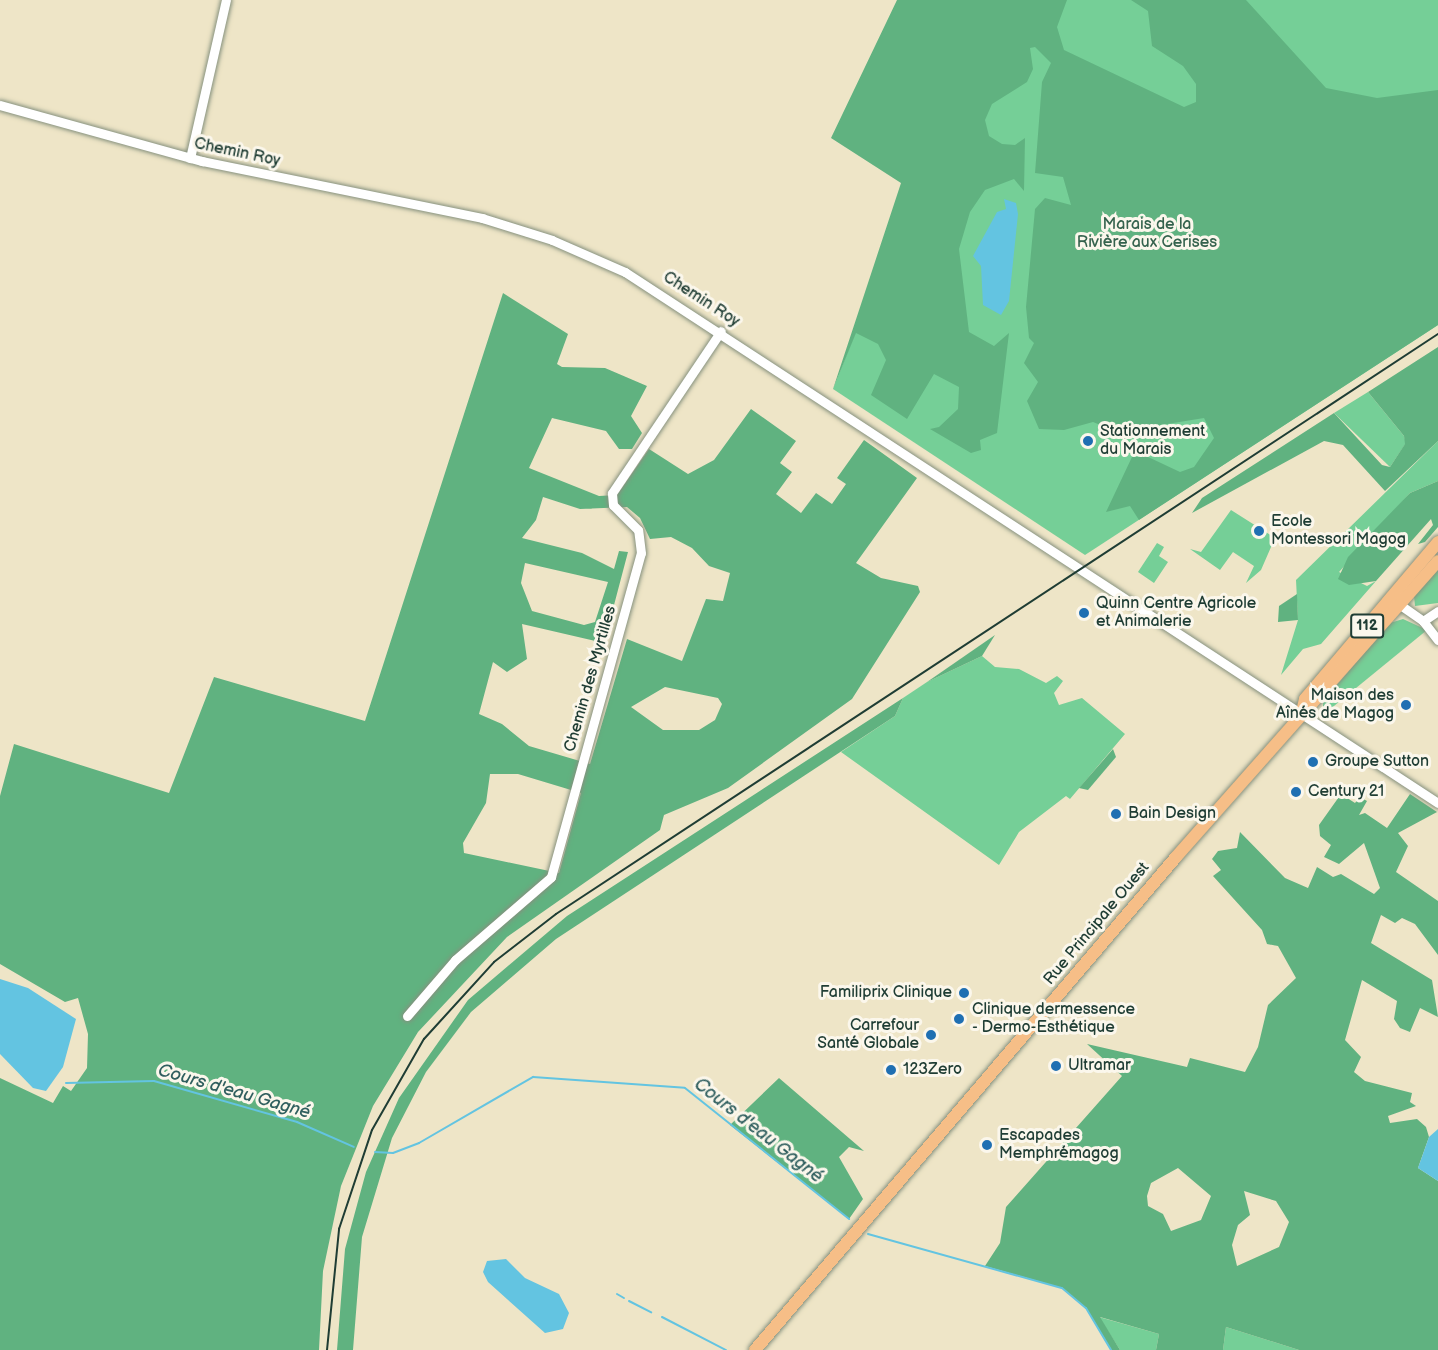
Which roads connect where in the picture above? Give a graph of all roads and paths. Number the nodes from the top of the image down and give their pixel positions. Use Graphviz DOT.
graph roads {
  1 [pos="226,0"];
  2 [pos="0,105"];
  3 [pos="190,158"];
  4 [pos="721,331"];
  5 [pos="1438,542"];
  6 [pos="1438,561"];
  7 [pos="1395,602"];
  8 [pos="1438,611"];
  9 [pos="1423,621"];
  10 [pos="1438,640"];
  11 [pos="1302,712"];
  12 [pos="1438,803"];
  13 [pos="407,1016"];
  14 [pos="755,1350"];
  1 -- 3 [label="street"];
  2 -- 3 [label="street, Chemin Roy"];
  3 -- 4 [label="street, Chemin Roy"];
  4 -- 11 [label="street, Chemin Roy"];
  4 -- 13 [label="street, Chemin des Myrtilles"];
  5 -- 7 [label="main road, Rue Principale Ouest / 112"];
  6 -- 7 [label="main road, Rue Principale Ouest / 112"];
  7 -- 9 [label="street"];
  7 -- 11 [label="main road, Rue Principale Ouest / 112"];
  8 -- 9 [label="street"];
  9 -- 10 [label="street"];
  11 -- 12 [label="street, Chemin Roy"];
  11 -- 14 [label="main road, Rue Principale Ouest / 112"];
}
